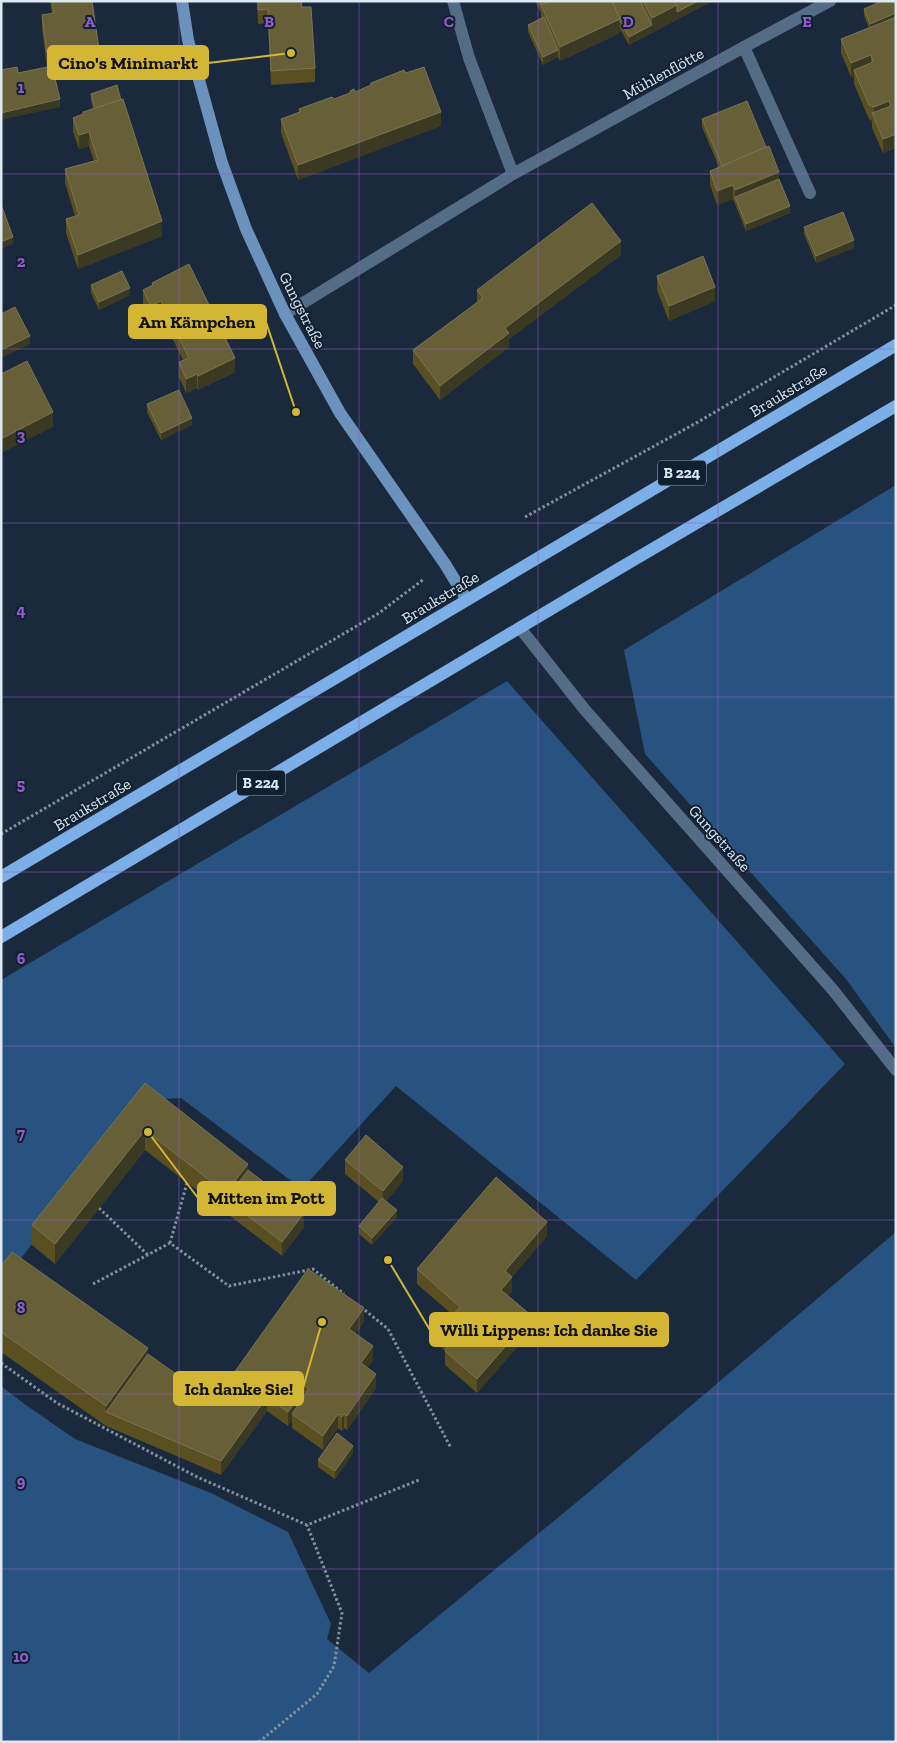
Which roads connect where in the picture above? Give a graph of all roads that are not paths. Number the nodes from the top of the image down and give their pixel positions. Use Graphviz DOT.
graph roads {
  1 [pos="182,1"];
  2 [pos="454,1"];
  3 [pos="830,1"];
  4 [pos="744,46"];
  5 [pos="513,174"];
  6 [pos="810,193"];
  7 [pos="285,314"];
  8 [pos="896,345"];
  9 [pos="896,406"];
  10 [pos="467,600"];
  11 [pos="520,628"];
  12 [pos="1,877"];
  13 [pos="1,937"];
  14 [pos="896,1070"];
  1 -- 7 [label="street, Gungstraße"];
  2 -- 5 [label="street"];
  3 -- 4 [label="street, Mühlenflötte"];
  4 -- 5 [label="street, Mühlenflötte"];
  4 -- 6 [label="street"];
  5 -- 7 [label="street, Mühlenflötte"];
  7 -- 10 [label="street, Gungstraße"];
  8 -- 10 [label="main road, Braukstraße / B 224"];
  9 -- 11 [label="main road, B 224"];
  10 -- 12 [label="main road, Braukstraße / B 224"];
  11 -- 13 [label="main road, B 224"];
  11 -- 14 [label="street, Gungstraße"];
}
